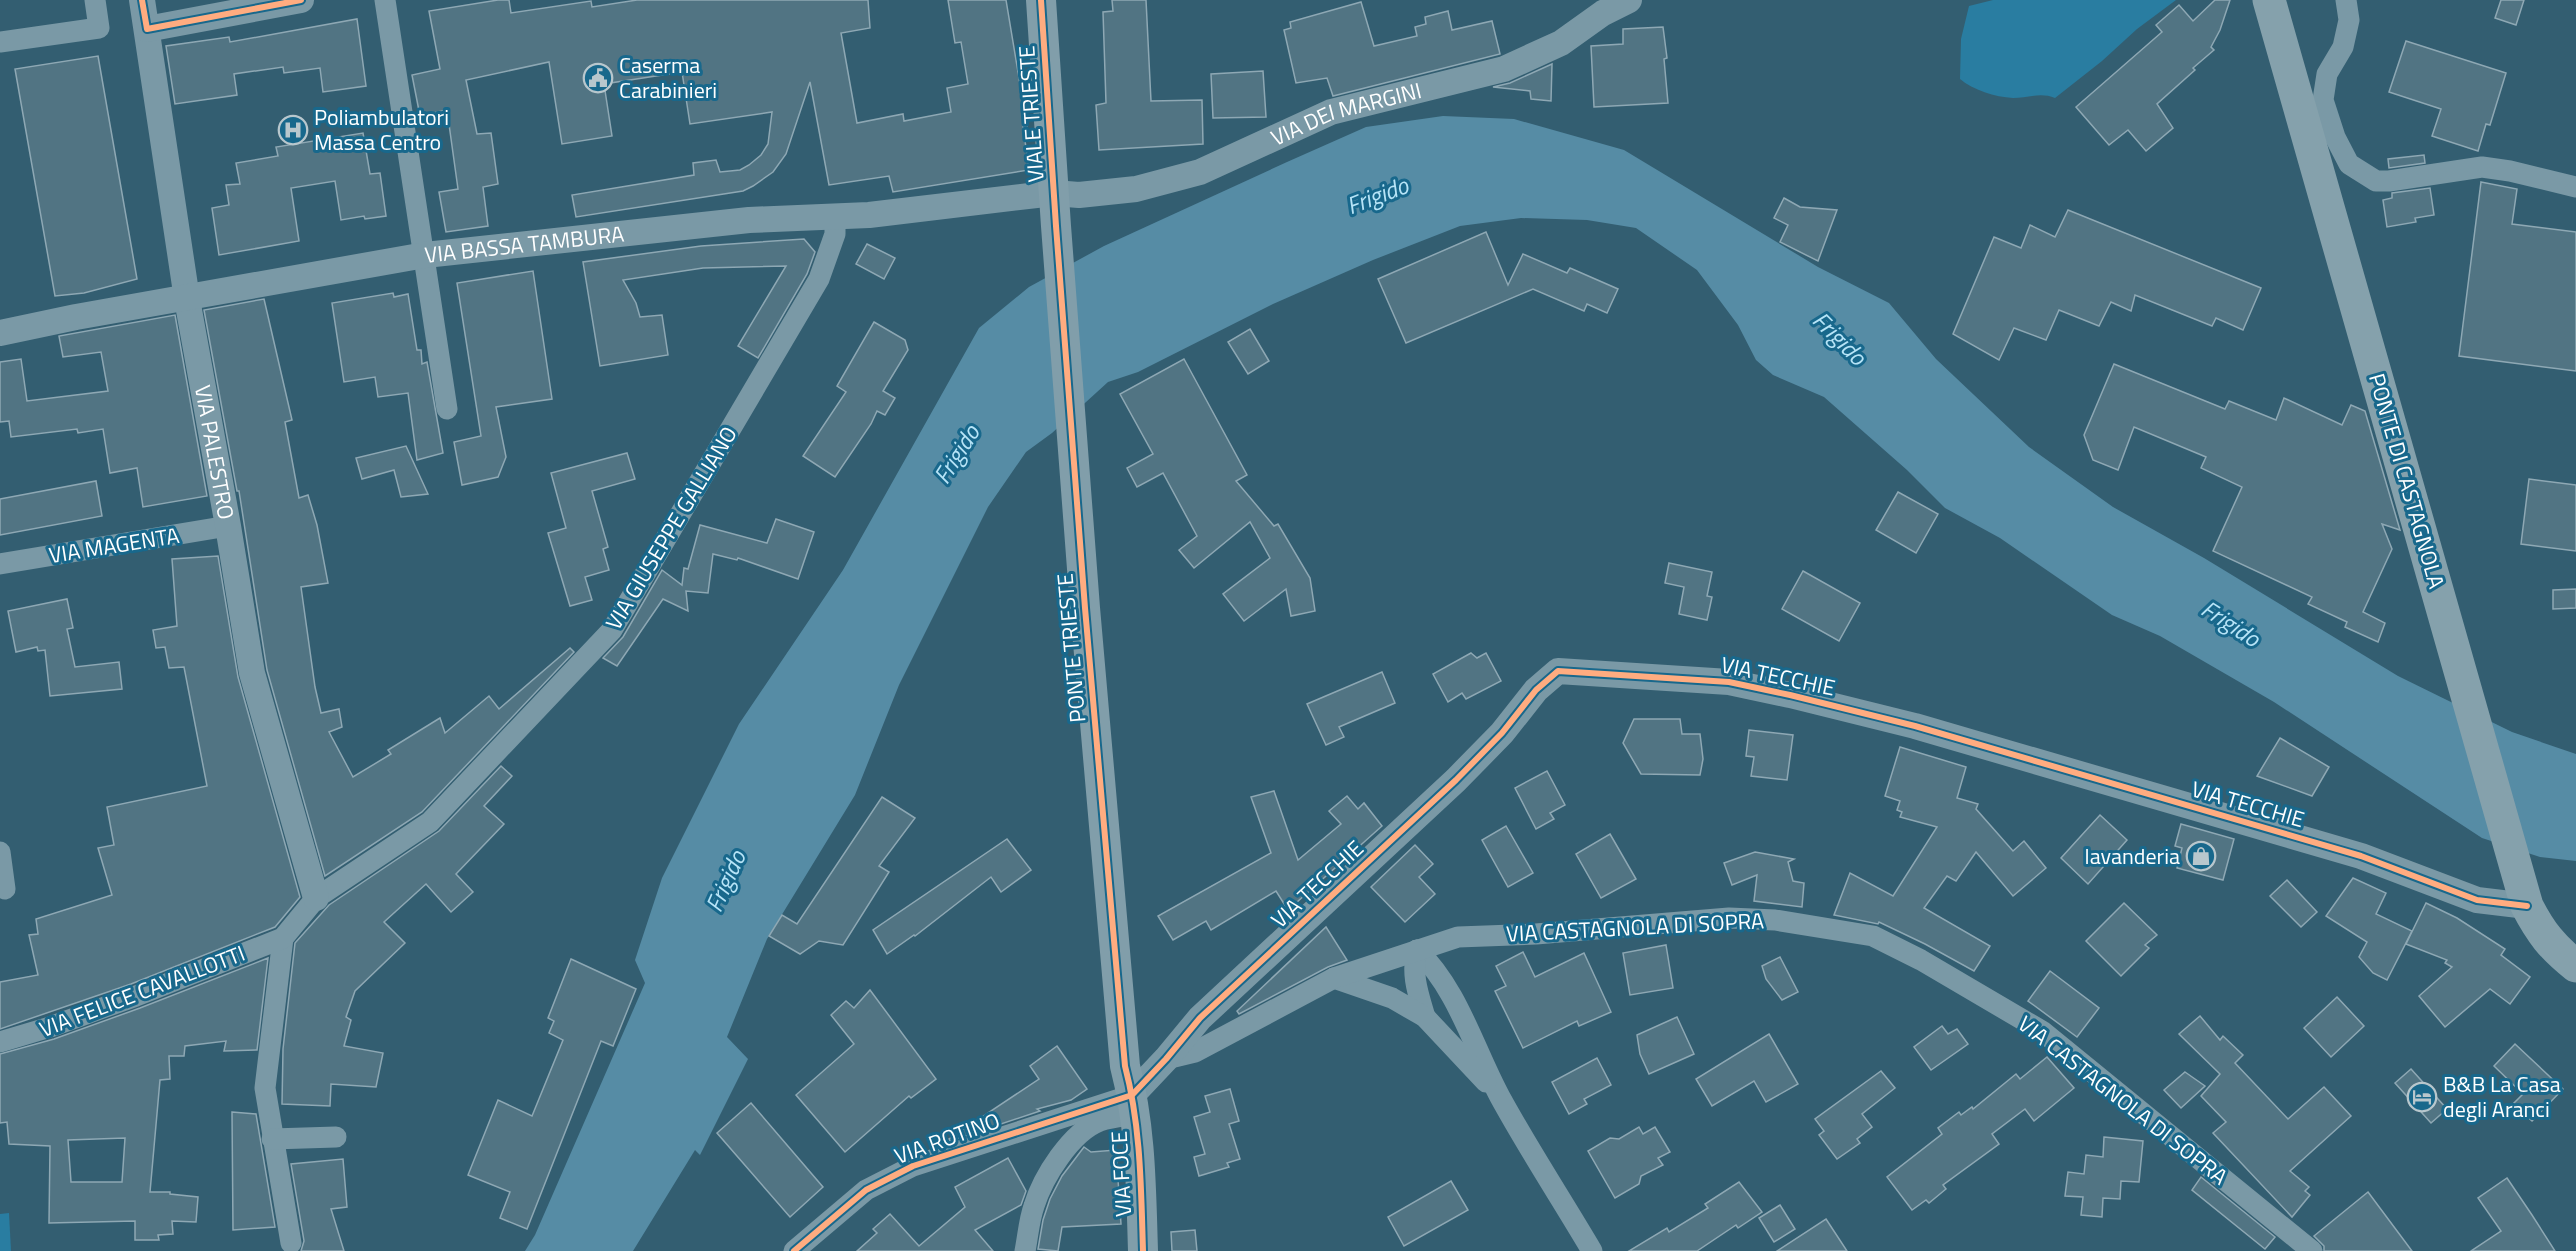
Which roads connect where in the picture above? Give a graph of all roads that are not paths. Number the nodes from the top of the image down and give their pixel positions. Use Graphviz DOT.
graph roads {
  1 [pos="95,0"];
  2 [pos="142,0"];
  3 [pos="301,0"];
  4 [pos="385,0"];
  5 [pos="1041,0"];
  6 [pos="1629,0"];
  7 [pos="2269,0"];
  8 [pos="2346,0"];
  9 [pos="1601,7"];
  10 [pos="147,29"];
  11 [pos="0,42"];
  12 [pos="2576,187"];
  13 [pos="1054,194"];
  14 [pos="835,216"];
  15 [pos="1056,226"];
  16 [pos="424,255"];
  17 [pos="187,298"];
  18 [pos="0,333"];
  19 [pos="447,409"];
  20 [pos="228,526"];
  21 [pos="0,564"];
  22 [pos="0,852"];
  23 [pos="5,889"];
  24 [pos="316,898"];
  25 [pos="2525,898"];
  26 [pos="283,938"];
  27 [pos="1417,950"];
  28 [pos="2576,966"];
  29 [pos="1334,978"];
  30 [pos="1425,1017"];
  31 [pos="0,1042"];
  32 [pos="1166,1059"];
  33 [pos="1500,1096"];
  34 [pos="1134,1105"];
  35 [pos="336,1137"];
  36 [pos="272,1139"];
  37 [pos="291,1243"];
  38 [pos="794,1251"];
  39 [pos="1025,1251"];
  40 [pos="1143,1251"];
  41 [pos="1592,1251"];
  42 [pos="2312,1251"];
  1 -- 11 [label="street"];
  2 -- 10 [label="street, VIA PALESTRO"];
  3 -- 10 [label="street"];
  4 -- 16 [label="street"];
  5 -- 13 [label="main road, VIALE TRIESTE"];
  6 -- 9 [label="street, VIA DEI MARGINI"];
  7 -- 25 [label="main road, PONTE DI CASTAGNOLA"];
  8 -- 12 [label="street"];
  9 -- 13 [label="street, VIA DEI MARGINI"];
  10 -- 17 [label="street, VIA PALESTRO"];
  13 -- 14 [label="street, VIA BASSA TAMBURA"];
  13 -- 15 [label="main road, VIALE TRIESTE"];
  14 -- 16 [label="street, VIA BASSA TAMBURA"];
  14 -- 24 [label="street, VIA GIUSEPPE GALLIANO"];
  15 -- 34 [label="main road, PONTE TRIESTE"];
  16 -- 17 [label="street, VIA BASSA TAMBURA"];
  16 -- 19 [label="street"];
  17 -- 18 [label="street, VIA BASSA TAMBURA"];
  17 -- 20 [label="street, VIA PALESTRO"];
  20 -- 21 [label="street, VIA MAGENTA"];
  20 -- 24 [label="street, VIA PALESTRO"];
  22 -- 23 [label="street"];
  24 -- 26 [label="street, VIA GIUSEPPE GALLIANO"];
  25 -- 28 [label="main road, PONTE DI CASTAGNOLA"];
  25 -- 32 [label="street, VIA TECCHIE"];
  26 -- 31 [label="street, VIA FELICE CAVALLOTTI"];
  26 -- 36 [label="street"];
  27 -- 29 [label="street, VIA CASTAGNOLA DI SOPRA"];
  27 -- 30 [label="street"];
  27 -- 33 [label="street"];
  27 -- 42 [label="street, VIA CASTAGNOLA DI SOPRA"];
  29 -- 30 [label="street"];
  29 -- 32 [label="street, VIA CASTAGNOLA DI SOPRA"];
  30 -- 33 [label="street"];
  32 -- 34 [label="street, VIA TECCHIE"];
  33 -- 41 [label="street"];
  34 -- 38 [label="street, VIA ROTINO"];
  34 -- 39 [label="street"];
  34 -- 40 [label="main road, VIA FOCE"];
  35 -- 36 [label="street"];
  36 -- 37 [label="street"];
}
